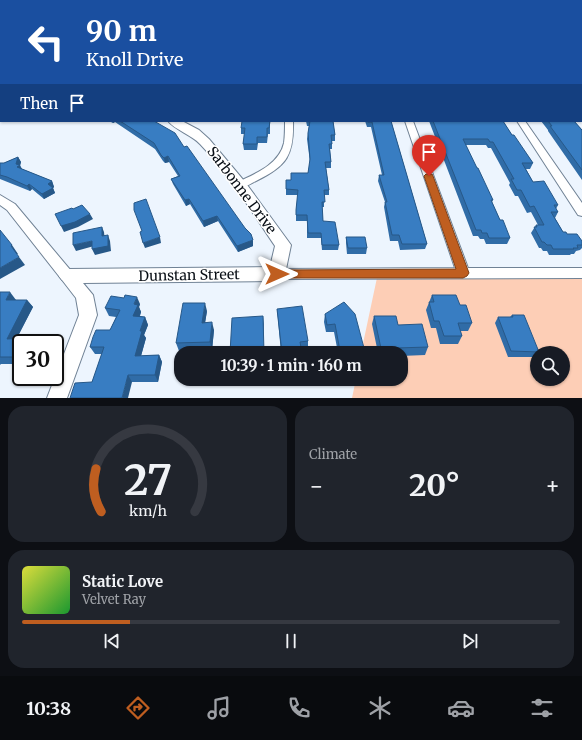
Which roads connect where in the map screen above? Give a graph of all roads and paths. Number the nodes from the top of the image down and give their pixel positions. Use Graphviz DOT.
graph roads {
  1 [pos="176,122"];
  2 [pos="289,122"];
  3 [pos="409,122"];
  4 [pos="522,122"];
  5 [pos="240,185"];
  6 [pos="0,199"];
  7 [pos="582,212"];
  8 [pos="463,273"];
  9 [pos="582,273"];
  10 [pos="277,274"];
  11 [pos="67,276"];
  12 [pos="57,398"];
  1 -- 5 [label="street, Sarbonne Drive"];
  2 -- 5 [label="street"];
  3 -- 8 [label="street"];
  4 -- 7 [label="street"];
  5 -- 10 [label="street, Sarbonne Drive"];
  6 -- 11 [label="street"];
  8 -- 9 [label="street, Dunstan Street"];
  8 -- 10 [label="street, Dunstan Street"];
  10 -- 11 [label="street, Dunstan Street"];
  11 -- 12 [label="street"];
}
